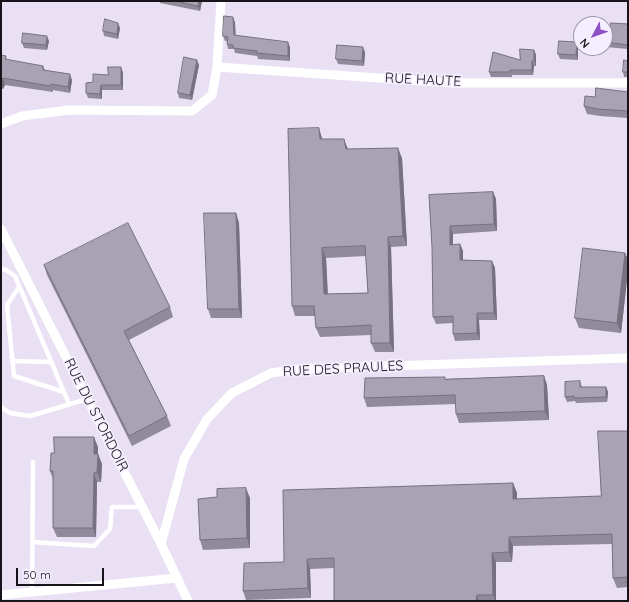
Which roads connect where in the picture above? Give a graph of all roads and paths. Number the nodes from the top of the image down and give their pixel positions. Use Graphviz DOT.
graph roads {
  1 [pos="221,1"];
  2 [pos="217,67"];
  3 [pos="628,84"];
  4 [pos="1,124"];
  5 [pos="1,229"];
  6 [pos="1,269"];
  7 [pos="19,287"];
  8 [pos="628,358"];
  9 [pos="12,361"];
  10 [pos="51,362"];
  11 [pos="64,392"];
  12 [pos="88,399"];
  13 [pos="69,404"];
  14 [pos="1,407"];
  15 [pos="33,462"];
  16 [pos="143,507"];
  17 [pos="32,542"];
  18 [pos="162,544"];
  19 [pos="177,578"];
  20 [pos="32,592"];
  21 [pos="1,595"];
  22 [pos="188,601"];
  1 -- 2 [label="street"];
  2 -- 3 [label="street, RUE HAUTE"];
  2 -- 4 [label="street"];
  5 -- 12 [label="street, RUE DU STORDOIR"];
  6 -- 7 [label="lane"];
  7 -- 9 [label="lane"];
  7 -- 10 [label="lane"];
  8 -- 18 [label="street, RUE DES PRAULES"];
  9 -- 10 [label="lane"];
  9 -- 11 [label="lane"];
  10 -- 11 [label="lane"];
  11 -- 13 [label="lane"];
  12 -- 13 [label="lane"];
  12 -- 16 [label="street, RUE DU STORDOIR"];
  13 -- 14 [label="lane"];
  15 -- 17 [label="lane"];
  16 -- 17 [label="lane"];
  16 -- 18 [label="street, RUE DU STORDOIR"];
  17 -- 20 [label="lane"];
  18 -- 19 [label="street, RUE DU STORDOIR"];
  19 -- 20 [label="street"];
  19 -- 22 [label="street, RUE DU STORDOIR"];
  20 -- 21 [label="street"];
}
